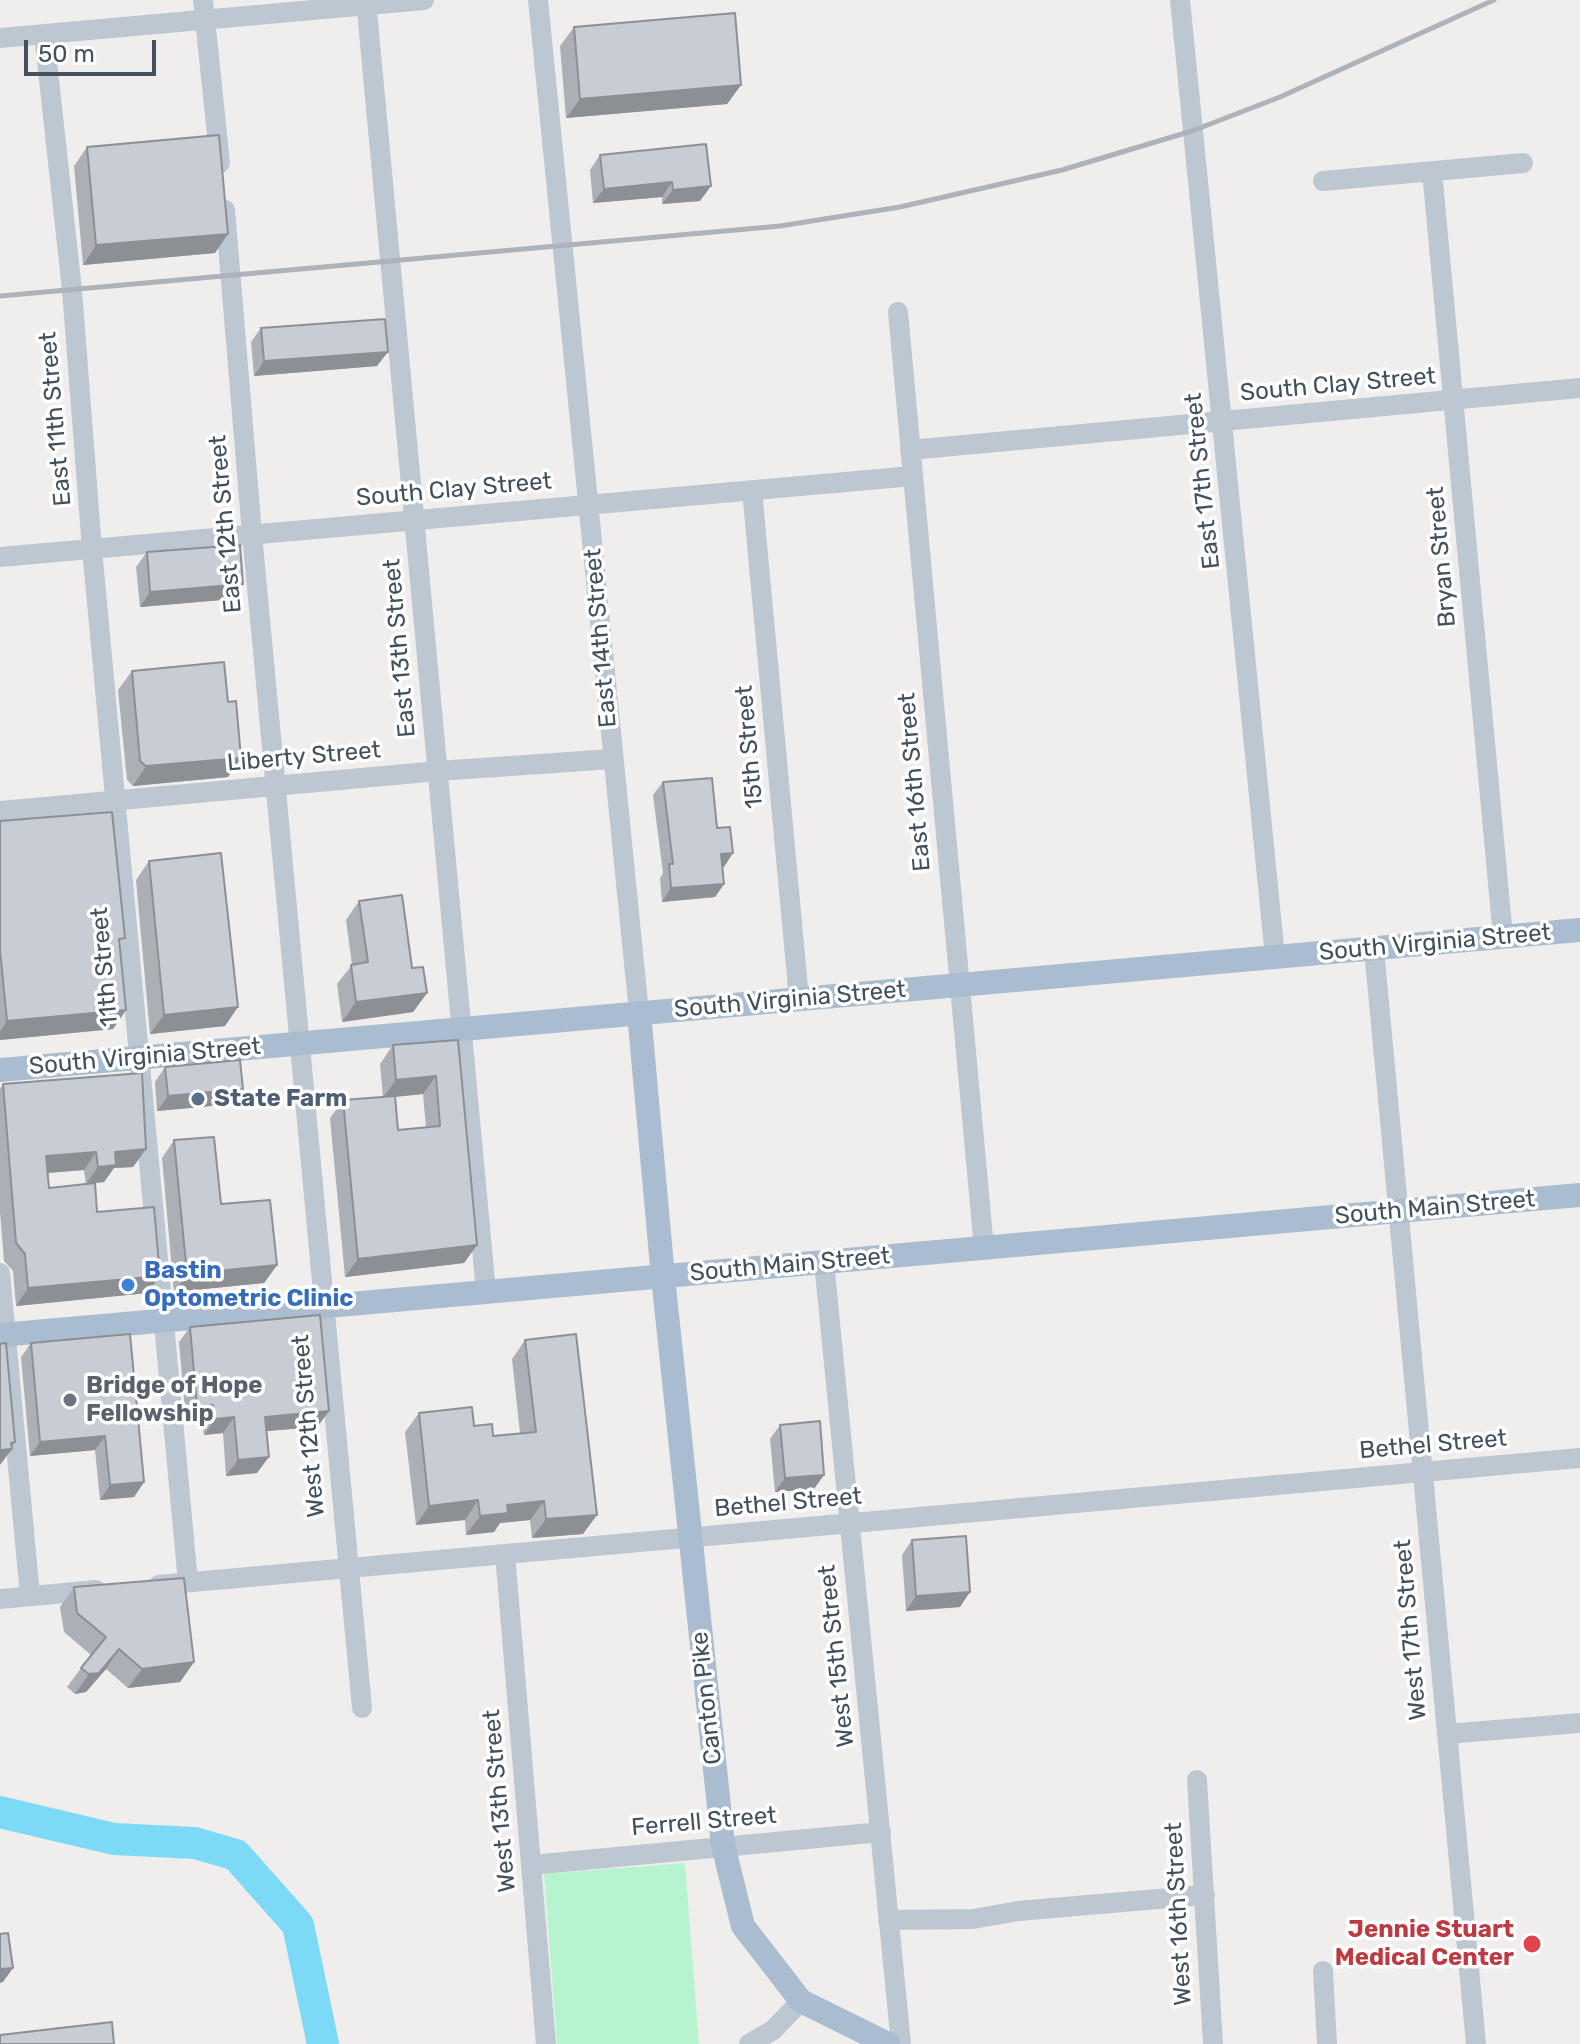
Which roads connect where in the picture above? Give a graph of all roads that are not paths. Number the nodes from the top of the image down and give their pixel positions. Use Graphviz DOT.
graph roads {
  1 [pos="424,0"];
  2 [pos="538,0"];
  3 [pos="1180,0"];
  4 [pos="367,3"];
  5 [pos="204,10"];
  6 [pos="44,34"];
  7 [pos="0,38"];
  8 [pos="1523,163"];
  9 [pos="1432,171"];
  10 [pos="1323,181"];
  11 [pos="898,312"];
  12 [pos="1580,388"];
  13 [pos="1453,400"];
  14 [pos="1223,422"];
  15 [pos="910,450"];
  16 [pos="913,476"];
  17 [pos="752,490"];
  18 [pos="588,505"];
  19 [pos="415,520"];
  20 [pos="252,534"];
  21 [pos="92,549"];
  22 [pos="0,557"];
  23 [pos="612,759"];
  24 [pos="438,771"];
  25 [pos="276,786"];
  26 [pos="116,800"];
  27 [pos="0,811"];
  28 [pos="1580,930"];
  29 [pos="1503,937"];
  30 [pos="1374,949"];
  31 [pos="1275,957"];
  32 [pos="960,985"];
  33 [pos="799,999"];
  34 [pos="639,1013"];
  35 [pos="462,1029"];
  36 [pos="300,1043"];
  37 [pos="139,1057"];
  38 [pos="0,1070"];
  39 [pos="1580,1195"];
  40 [pos="1399,1211"];
  41 [pos="984,1248"];
  42 [pos="824,1262"];
  43 [pos="0,1273"];
  44 [pos="663,1277"];
  45 [pos="486,1292"];
  46 [pos="324,1306"];
  47 [pos="164,1321"];
  48 [pos="3,1335"];
  49 [pos="1580,1458"];
  50 [pos="1423,1472"];
  51 [pos="850,1523"];
  52 [pos="690,1537"];
  53 [pos="505,1554"];
  54 [pos="348,1568"];
  55 [pos="188,1582"];
  56 [pos="140,1586"];
  57 [pos="109,1589"];
  58 [pos="30,1596"];
  59 [pos="0,1599"];
  60 [pos="362,1708"];
  61 [pos="1580,1723"];
  62 [pos="1447,1734"];
  63 [pos="1197,1780"];
  64 [pos="881,1832"];
  65 [pos="723,1845"];
  66 [pos="532,1865"];
  67 [pos="1205,1895"];
  68 [pos="888,1920"];
  69 [pos="1323,1971"];
  70 [pos="801,2001"];
  71 [pos="546,2044"];
  72 [pos="749,2044"];
  73 [pos="888,2044"];
  74 [pos="901,2044"];
  75 [pos="1213,2044"];
  76 [pos="1327,2044"];
  77 [pos="1476,2044"];
  1 -- 4 [label="street"];
  2 -- 18 [label="street, East 14th Street"];
  3 -- 14 [label="street, East 17th Street"];
  4 -- 5 [label="street"];
  4 -- 19 [label="street, East 13th Street"];
  5 -- 6 [label="street"];
  5 -- 20 [label="street, East 12th Street"];
  6 -- 7 [label="street"];
  6 -- 21 [label="street, East 11th Street"];
  8 -- 9 [label="street"];
  9 -- 10 [label="street"];
  9 -- 13 [label="street, Bryan Street"];
  11 -- 15 [label="street, East 16th Street"];
  12 -- 13 [label="street, South Clay Street"];
  13 -- 14 [label="street, South Clay Street"];
  13 -- 29 [label="street, Bryan Street"];
  14 -- 15 [label="street, South Clay Street"];
  14 -- 31 [label="street, East 17th Street"];
  15 -- 16 [label="street, East 16th Street"];
  16 -- 17 [label="street, South Clay Street"];
  16 -- 32 [label="street, East 16th Street"];
  17 -- 18 [label="street, South Clay Street"];
  17 -- 33 [label="street, 15th Street"];
  18 -- 19 [label="street, South Clay Street"];
  18 -- 23 [label="street, East 14th Street"];
  19 -- 20 [label="street, South Clay Street"];
  19 -- 24 [label="street, East 13th Street"];
  20 -- 21 [label="street, South Clay Street"];
  20 -- 25 [label="street, East 12th Street"];
  21 -- 22 [label="street, South Clay Street"];
  21 -- 26 [label="street, East 11th Street"];
  23 -- 24 [label="street, Liberty Street"];
  23 -- 34 [label="street, East 14th Street"];
  24 -- 25 [label="street, Liberty Street"];
  24 -- 35 [label="street, East 13th Street"];
  25 -- 26 [label="street, Liberty Street"];
  25 -- 36 [label="street, East 12th Street"];
  26 -- 27 [label="street, Liberty Street"];
  26 -- 37 [label="street, 11th Street"];
  28 -- 29 [label="main road, South Virginia Street"];
  29 -- 30 [label="main road, South Virginia Street"];
  30 -- 31 [label="main road, South Virginia Street"];
  30 -- 40 [label="street"];
  31 -- 32 [label="main road, South Virginia Street"];
  32 -- 33 [label="main road, South Virginia Street"];
  32 -- 41 [label="street, East 16th Street"];
  33 -- 34 [label="main road, South Virginia Street"];
  34 -- 35 [label="main road, South Virginia Street"];
  34 -- 44 [label="main road, East 14th Street"];
  35 -- 36 [label="main road, South Virginia Street"];
  35 -- 45 [label="street, East 13th Street"];
  36 -- 37 [label="main road, South Virginia Street"];
  36 -- 46 [label="street, West 12th Street"];
  37 -- 38 [label="main road, South Virginia Street"];
  37 -- 47 [label="street, 11th Street"];
  39 -- 40 [label="main road, South Main Street"];
  40 -- 41 [label="main road, South Main Street"];
  40 -- 50 [label="street, West 17th Street"];
  41 -- 42 [label="main road, South Main Street"];
  42 -- 44 [label="main road, South Main Street"];
  42 -- 51 [label="street, West 15th Street"];
  43 -- 48 [label="street"];
  44 -- 45 [label="main road, South Main Street"];
  44 -- 52 [label="main road, Canton Pike"];
  45 -- 46 [label="main road, South Main Street"];
  46 -- 47 [label="main road, South Main Street"];
  46 -- 54 [label="street, West 12th Street"];
  47 -- 48 [label="main road, South Main Street"];
  47 -- 55 [label="street, 11th Street"];
  48 -- 58 [label="street"];
  49 -- 50 [label="street, Bethel Street"];
  50 -- 51 [label="street, Bethel Street"];
  50 -- 62 [label="street, West 17th Street"];
  51 -- 52 [label="street, Bethel Street"];
  51 -- 64 [label="street, West 15th Street"];
  52 -- 53 [label="street, Bethel Street"];
  52 -- 65 [label="main road, Canton Pike"];
  53 -- 54 [label="street, Bethel Street"];
  53 -- 66 [label="street, West 13th Street"];
  54 -- 55 [label="street, Bethel Street"];
  54 -- 60 [label="street, West 12th Street"];
  55 -- 56 [label="street, Bethel Street"];
  57 -- 58 [label="street"];
  58 -- 59 [label="street"];
  61 -- 62 [label="street"];
  62 -- 77 [label="street, West 17th Street"];
  63 -- 67 [label="street, West 16th Street"];
  64 -- 65 [label="street, Ferrell Street"];
  64 -- 68 [label="street, West 15th Street"];
  65 -- 66 [label="street, Ferrell Street"];
  65 -- 70 [label="main road, Canton Pike"];
  66 -- 71 [label="street, West 13th Street"];
  67 -- 68 [label="street"];
  67 -- 75 [label="street, West 16th Street"];
  68 -- 74 [label="street, West 15th Street"];
  69 -- 76 [label="street"];
  70 -- 72 [label="street"];
  70 -- 73 [label="main road, Canton Pike"];
}
